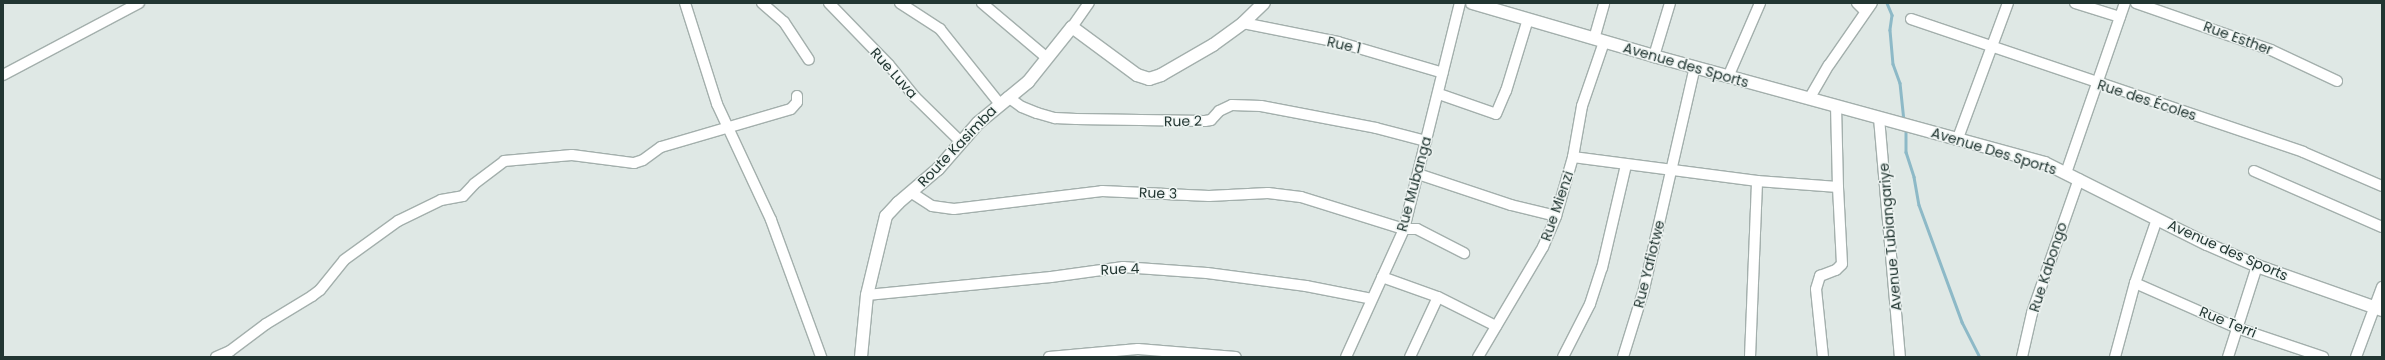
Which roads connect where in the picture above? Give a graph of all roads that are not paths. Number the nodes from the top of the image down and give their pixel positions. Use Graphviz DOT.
graph roads {
  1 [pos="140,3"];
  2 [pos="685,3"];
  3 [pos="762,3"];
  4 [pos="829,3"];
  5 [pos="900,3"];
  6 [pos="982,3"];
  7 [pos="1089,3"];
  8 [pos="1264,3"];
  9 [pos="1460,3"];
  10 [pos="1604,3"];
  11 [pos="1670,3"];
  12 [pos="1760,3"];
  13 [pos="1857,3"];
  14 [pos="1872,3"];
  15 [pos="2008,3"];
  16 [pos="2074,3"];
  17 [pos="2125,3"];
  18 [pos="2136,3"];
  19 [pos="1479,4"];
  20 [pos="1865,11"];
  21 [pos="2120,18"];
  22 [pos="1528,19"];
  23 [pos="1911,19"];
  24 [pos="1243,23"];
  25 [pos="1072,27"];
  26 [pos="1599,40"];
  27 [pos="1993,47"];
  28 [pos="1654,56"];
  29 [pos="1047,58"];
  30 [pos="809,60"];
  31 [pos="1694,67"];
  32 [pos="1443,73"];
  33 [pos="3,75"];
  34 [pos="1728,77"];
  35 [pos="2337,81"];
  36 [pos="2096,83"];
  37 [pos="1439,94"];
  38 [pos="797,96"];
  39 [pos="1809,99"];
  40 [pos="1004,100"];
  41 [pos="1836,106"];
  42 [pos="1879,118"];
  43 [pos="1905,125"];
  44 [pos="727,127"];
  45 [pos="1958,138"];
  46 [pos="1426,141"];
  47 [pos="961,142"];
  48 [pos="1573,157"];
  49 [pos="1626,164"];
  50 [pos="1670,169"];
  51 [pos="2254,171"];
  52 [pos="2066,173"];
  53 [pos="1418,174"];
  54 [pos="2078,179"];
  55 [pos="1757,181"];
  56 [pos="2382,186"];
  57 [pos="1838,187"];
  58 [pos="912,193"];
  59 [pos="1556,216"];
  60 [pos="2158,219"];
  61 [pos="2382,227"];
  62 [pos="1404,229"];
  63 [pos="1464,253"];
  64 [pos="2257,266"];
  65 [pos="1382,277"];
  66 [pos="2135,283"];
  67 [pos="2382,287"];
  68 [pos="867,295"];
  69 [pos="1372,298"];
  70 [pos="1438,298"];
  71 [pos="2378,309"];
  72 [pos="1496,326"];
  73 [pos="2237,328"];
  74 [pos="216,357"];
  75 [pos="821,357"];
  76 [pos="861,357"];
  77 [pos="1049,357"];
  78 [pos="1236,357"];
  79 [pos="1346,357"];
  80 [pos="1410,357"];
  81 [pos="1478,357"];
  82 [pos="1563,357"];
  83 [pos="1623,357"];
  84 [pos="1750,357"];
  85 [pos="1823,357"];
  86 [pos="1900,357"];
  87 [pos="2022,357"];
  88 [pos="2115,357"];
  89 [pos="2228,357"];
  90 [pos="2323,357"];
  91 [pos="2356,357"];
  1 -- 33 [label="street"];
  2 -- 44 [label="street"];
  3 -- 30 [label="street"];
  4 -- 47 [label="street, Rue Luva"];
  5 -- 40 [label="street, Rue 2"];
  6 -- 29 [label="street"];
  7 -- 25 [label="street, Route Kasimba"];
  8 -- 24 [label="street"];
  9 -- 32 [label="street, Rue Mubanga"];
  10 -- 26 [label="street, Rue Mienzi"];
  11 -- 28 [label="street"];
  12 -- 34 [label="street"];
  13 -- 20 [label="street"];
  14 -- 20 [label="street"];
  15 -- 27 [label="street"];
  16 -- 21 [label="street"];
  17 -- 21 [label="street"];
  18 -- 35 [label="street, Rue Esther"];
  19 -- 22 [label="street, Avenue des Sports"];
  20 -- 39 [label="street"];
  21 -- 36 [label="street"];
  22 -- 26 [label="street, Avenue des Sports"];
  22 -- 37 [label="street"];
  23 -- 27 [label="street, Rue des Écoles"];
  24 -- 25 [label="street"];
  24 -- 32 [label="street, Rue 1"];
  25 -- 29 [label="street, Route Kasimba"];
  26 -- 28 [label="street, Avenue des Sports"];
  26 -- 48 [label="street, Rue Mienzi"];
  27 -- 36 [label="street, Rue des Écoles"];
  27 -- 45 [label="street"];
  28 -- 31 [label="street, Avenue des Sports"];
  29 -- 40 [label="street, Route Kasimba"];
  31 -- 34 [label="street, Avenue des Sports"];
  31 -- 50 [label="street, Rue Yafiotwe"];
  32 -- 37 [label="street, Rue Mubanga"];
  34 -- 39 [label="street, Avenue des Sports"];
  36 -- 52 [label="street"];
  36 -- 56 [label="street, Rue des Écoles"];
  37 -- 46 [label="street, Rue Mubanga"];
  38 -- 44 [label="street"];
  39 -- 41 [label="street, Avenue des Sports"];
  40 -- 46 [label="street, Rue 2"];
  40 -- 47 [label="street, Route Kasimba"];
  41 -- 42 [label="street, Avenue des Sports"];
  41 -- 57 [label="street"];
  42 -- 43 [label="street, Avenue des Sports"];
  42 -- 86 [label="street, Avenue Tubiangariye"];
  43 -- 45 [label="street, Avenue Des Sports"];
  44 -- 74 [label="street"];
  44 -- 75 [label="street"];
  45 -- 52 [label="street, Avenue Des Sports"];
  46 -- 53 [label="street, Rue Mubanga"];
  47 -- 58 [label="street, Route Kasimba"];
  48 -- 49 [label="street"];
  48 -- 59 [label="street, Rue Mienzi"];
  49 -- 50 [label="street"];
  49 -- 82 [label="street"];
  50 -- 55 [label="street"];
  50 -- 83 [label="street, Rue Yafiotwe"];
  51 -- 61 [label="street"];
  52 -- 54 [label="street, Avenue Des Sports"];
  53 -- 59 [label="street"];
  53 -- 62 [label="street, Rue Mubanga"];
  54 -- 60 [label="street, Avenue des Sports"];
  54 -- 87 [label="street, Rue Kabongo"];
  55 -- 57 [label="street"];
  55 -- 84 [label="street"];
  57 -- 85 [label="street"];
  58 -- 62 [label="street, Rue 3"];
  58 -- 68 [label="street, Route Kasimba"];
  59 -- 72 [label="street, Rue Mienzi"];
  60 -- 64 [label="street, Avenue des Sports"];
  60 -- 66 [label="street"];
  62 -- 63 [label="street, Rue 3"];
  62 -- 65 [label="street, Rue Mubanga"];
  64 -- 71 [label="street, Avenue des Sports"];
  64 -- 73 [label="street"];
  65 -- 69 [label="street, Rue Mubanga"];
  65 -- 70 [label="street"];
  66 -- 73 [label="street, Rue Terri"];
  66 -- 88 [label="street"];
  67 -- 71 [label="street"];
  68 -- 69 [label="street, Rue 4"];
  68 -- 76 [label="street, Route Kasimba"];
  69 -- 79 [label="street, Rue Mubanga"];
  70 -- 72 [label="street"];
  70 -- 80 [label="street"];
  71 -- 91 [label="street"];
  72 -- 81 [label="street, Rue Mienzi"];
  73 -- 89 [label="street"];
  73 -- 90 [label="street, Rue Terri"];
  77 -- 78 [label="street"];
}
